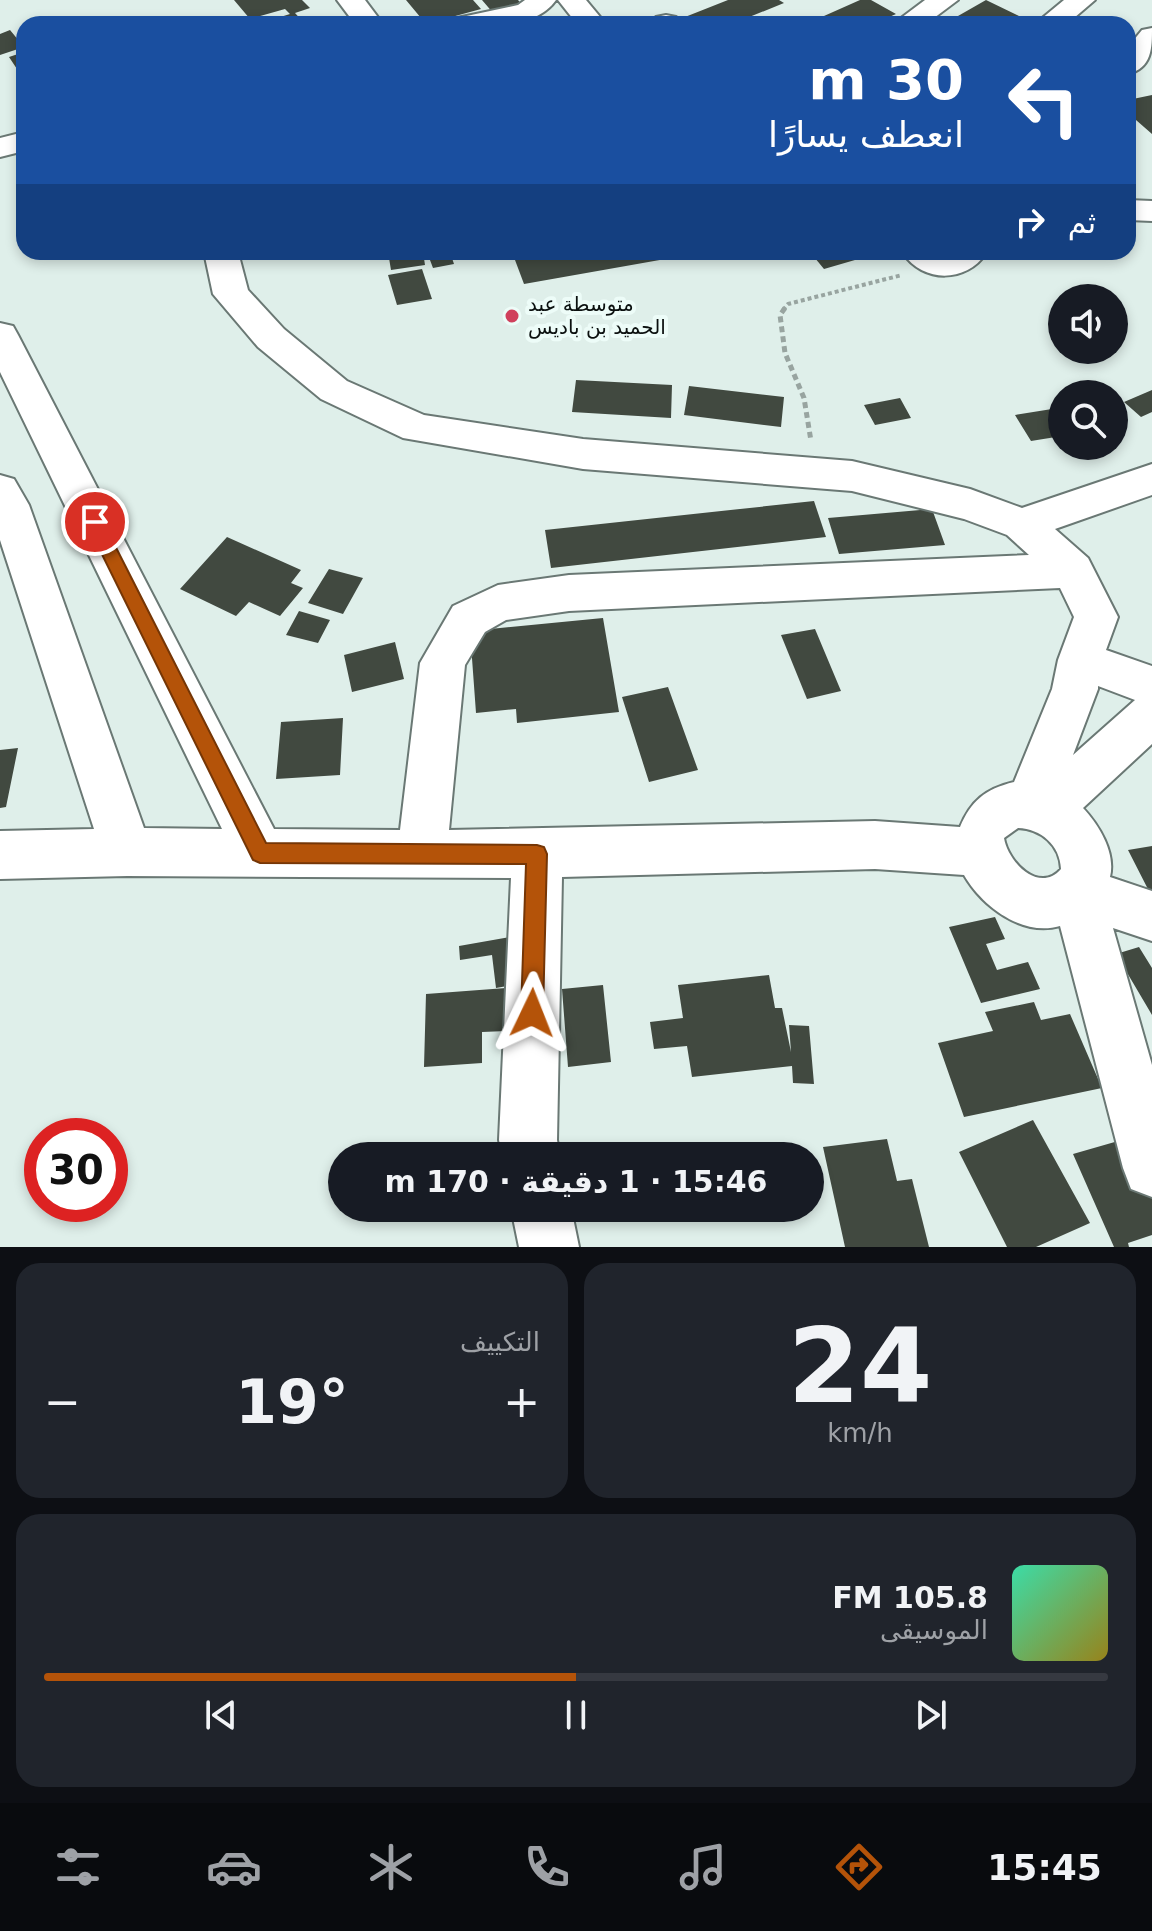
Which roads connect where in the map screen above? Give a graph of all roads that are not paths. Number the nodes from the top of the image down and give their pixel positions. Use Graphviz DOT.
graph roads {
  1 [pos="542,0"];
  2 [pos="572,0"];
  3 [pos="944,0"];
  4 [pos="1081,0"];
  5 [pos="504,16"];
  6 [pos="585,16"];
  7 [pos="919,16"];
  8 [pos="1060,16"];
  9 [pos="1152,36"];
  10 [pos="1136,55"];
  11 [pos="223,260"];
  12 [pos="0,335"];
  13 [pos="1152,479"];
  14 [pos="0,490"];
  15 [pos="1022,524"];
  16 [pos="1073,570"];
  17 [pos="1080,660"];
  18 [pos="1152,686"];
  19 [pos="1152,714"];
  20 [pos="1038,808"];
  21 [pos="127,852"];
  22 [pos="980,852"];
  23 [pos="260,853"];
  24 [pos="422,854"];
  25 [pos="537,854"];
  26 [pos="0,855"];
  27 [pos="1077,891"];
  28 [pos="1152,916"];
  29 [pos="528,1142"];
  30 [pos="1152,1168"];
  31 [pos="544,1222"];
  32 [pos="549,1247"];
  1 -- 5 [label="street"];
  2 -- 6 [label="street"];
  3 -- 7 [label="street"];
  4 -- 8 [label="street"];
  9 -- 10 [label="street"];
  11 -- 15 [label="street"];
  12 -- 23 [label="street"];
  13 -- 15 [label="street"];
  14 -- 21 [label="street"];
  15 -- 16 [label="street"];
  16 -- 17 [label="street"];
  16 -- 24 [label="street"];
  17 -- 18 [label="street"];
  17 -- 20 [label="street"];
  19 -- 20 [label="street"];
  20 -- 22 [label="street"];
  20 -- 27 [label="street"];
  21 -- 23 [label="street"];
  21 -- 26 [label="street"];
  22 -- 25 [label="street"];
  22 -- 27 [label="street"];
  23 -- 24 [label="street"];
  24 -- 25 [label="street"];
  25 -- 29 [label="street"];
  27 -- 28 [label="street"];
  27 -- 30 [label="street"];
  31 -- 32 [label="street"];
}
